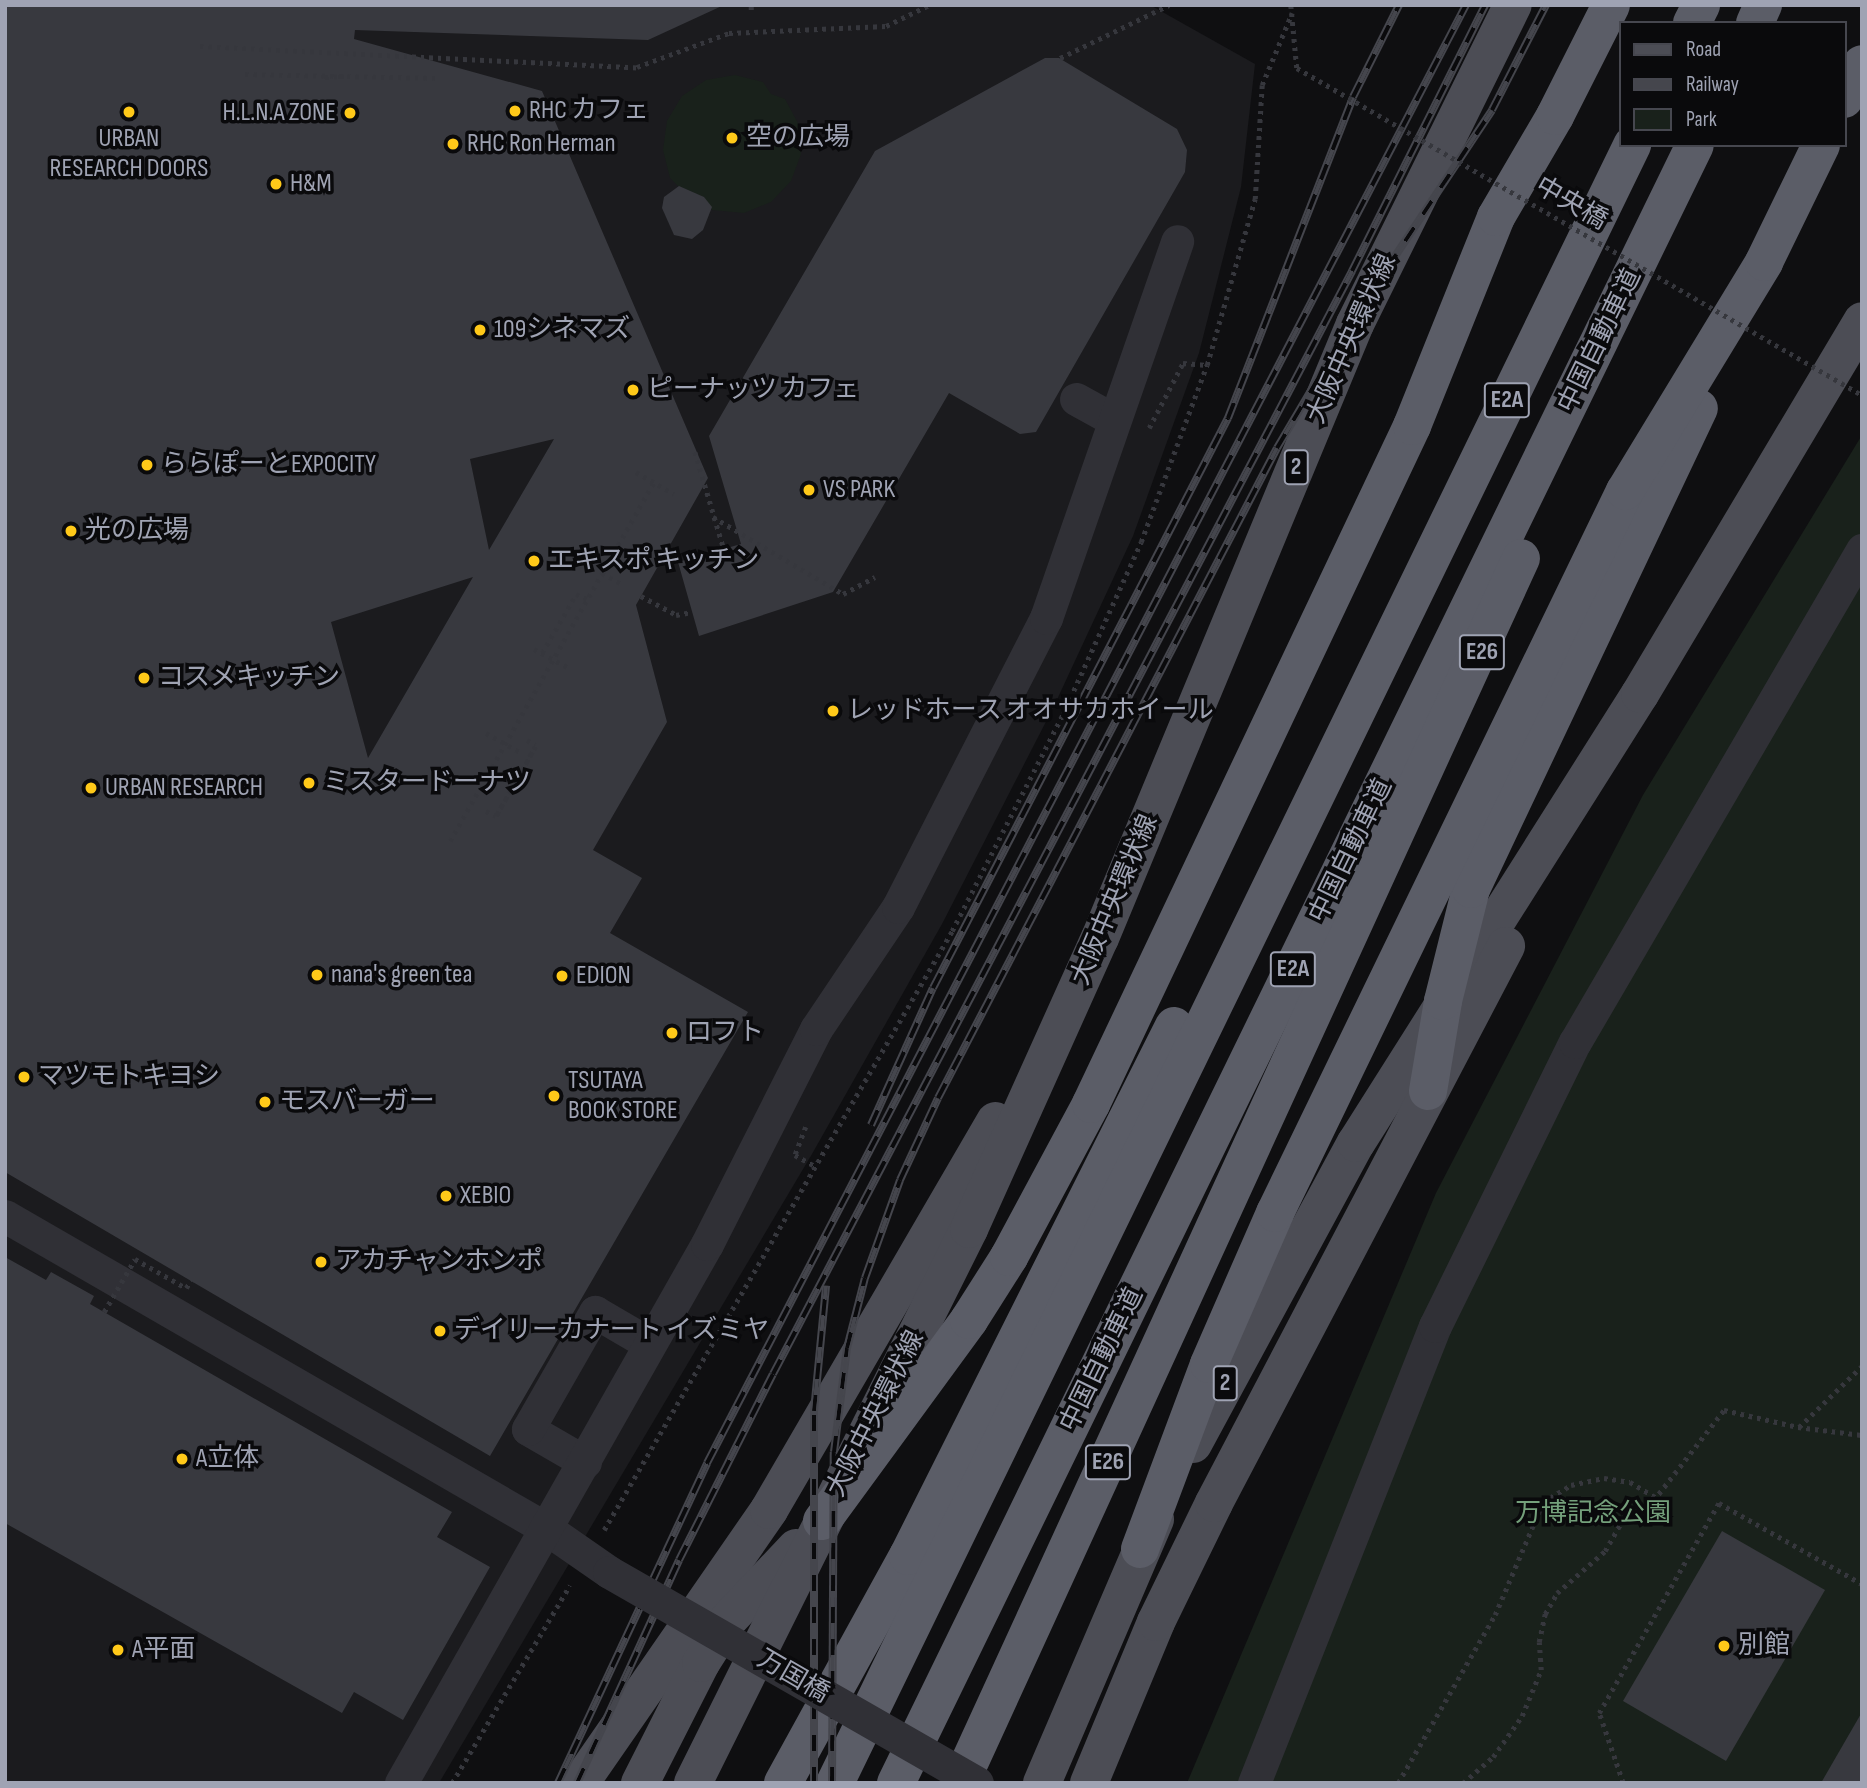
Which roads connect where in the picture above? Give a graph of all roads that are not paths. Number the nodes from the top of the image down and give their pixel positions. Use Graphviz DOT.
graph roads {
  1 [pos="1513,5"];
  2 [pos="1611,5"];
  3 [pos="1701,5"];
  4 [pos="1763,5"];
  5 [pos="1693,21"];
  6 [pos="1756,21"];
  7 [pos="1862,64"];
  8 [pos="1846,95"];
  9 [pos="1631,147"];
  10 [pos="1820,147"];
  11 [pos="1693,150"];
  12 [pos="1177,241"];
  13 [pos="1764,262"];
  14 [pos="1862,321"];
  15 [pos="1076,399"];
  16 [pos="1114,420"];
  17 [pos="1862,550"];
  18 [pos="1382,655"];
  19 [pos="1640,694"];
  20 [pos="1100,938"];
  21 [pos="1443,1001"];
  22 [pos="1428,1091"];
  23 [pos="5,1216"];
  24 [pos="648,1343"];
  25 [pos="585,1462"];
  26 [pos="822,1521"];
  27 [pos="547,1529"];
  28 [pos="1140,1549"];
  29 [pos="401,1783"];
  30 [pos="580,1783"];
  31 [pos="640,1783"];
  32 [pos="693,1783"];
  33 [pos="783,1783"];
  34 [pos="835,1783"];
  35 [pos="896,1783"];
  36 [pos="960,1783"];
  37 [pos="976,1783"];
  38 [pos="1042,1783"];
  39 [pos="1089,1783"];
  40 [pos="1254,1783"];
  1 -- 20 [label="main road, 大阪中央環状線 / 2"];
  2 -- 26 [label="highway"];
  3 -- 5 [label="highway"];
  4 -- 6 [label="highway"];
  7 -- 8 [label="highway"];
  9 -- 18 [label="highway, 中国自動車道 / E2A"];
  10 -- 13 [label="highway"];
  11 -- 35 [label="highway, 中国自動車道 / E2A"];
  11 -- 36 [label="highway, E26"];
  12 -- 16 [label="lane"];
  13 -- 21 [label="highway"];
  13 -- 28 [label="highway"];
  14 -- 19 [label="main road, 2"];
  15 -- 16 [label="lane"];
  16 -- 24 [label="lane"];
  17 -- 40 [label="lane"];
  18 -- 33 [label="highway, E2A"];
  18 -- 34 [label="highway, 中国自動車道 / E2A"];
  19 -- 21 [label="main road, 2"];
  19 -- 22 [label="main road"];
  20 -- 26 [label="main road, 大阪中央環状線 / 2"];
  20 -- 30 [label="main road"];
  21 -- 22 [label="highway"];
  21 -- 28 [label="main road, 2"];
  22 -- 39 [label="main road"];
  23 -- 27 [label="lane, 万国橋"];
  24 -- 25 [label="lane"];
  24 -- 25 [label="lane"];
  25 -- 27 [label="lane"];
  26 -- 31 [label="main road"];
  26 -- 32 [label="main road, 大阪中央環状線 / 2"];
  27 -- 29 [label="lane"];
  27 -- 37 [label="lane, 万国橋, bridge"];
  28 -- 38 [label="main road, 2"];
}
